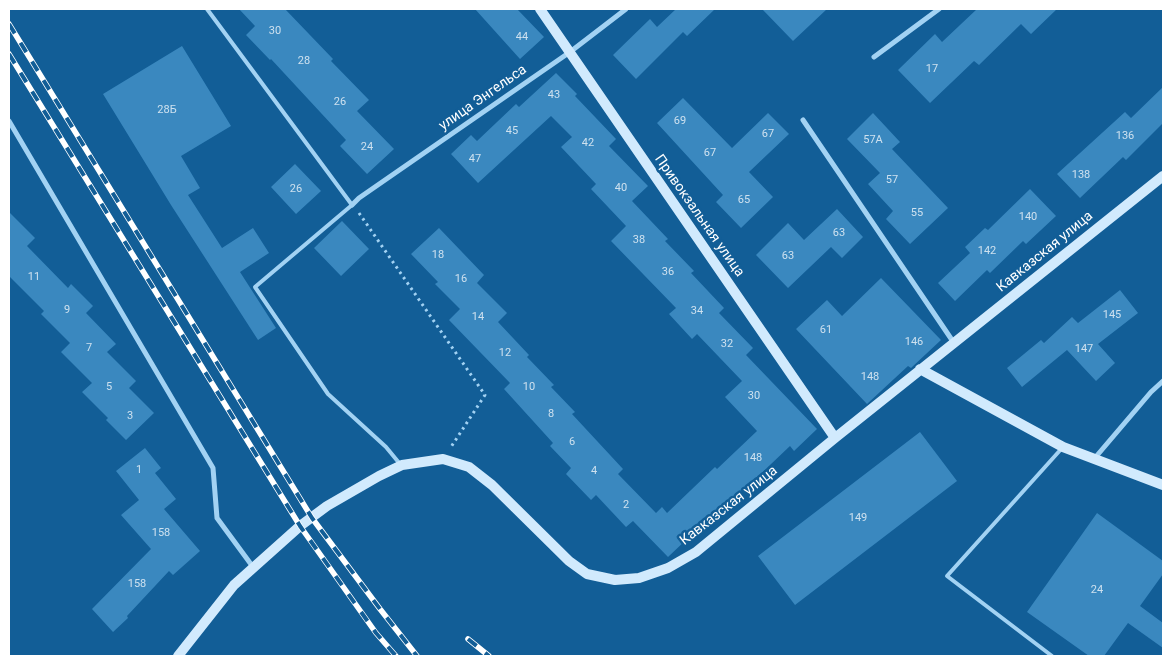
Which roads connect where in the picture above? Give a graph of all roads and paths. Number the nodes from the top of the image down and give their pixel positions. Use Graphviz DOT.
graph roads {
  1 [pos="207,9"];
  2 [pos="540,9"];
  3 [pos="626,9"];
  4 [pos="940,9"];
  5 [pos="570,52"];
  6 [pos="874,57"];
  7 [pos="803,120"];
  8 [pos="9,121"];
  9 [pos="1163,176"];
  10 [pos="352,205"];
  11 [pos="954,343"];
  12 [pos="920,369"];
  13 [pos="1163,381"];
  14 [pos="835,438"];
  15 [pos="1063,447"];
  16 [pos="443,459"];
  17 [pos="1094,459"];
  18 [pos="402,465"];
  19 [pos="1163,485"];
  20 [pos="253,567"];
  21 [pos="178,656"];
  22 [pos="1052,656"];
  1 -- 10 [label="lane"];
  2 -- 5 [label="main road, Привокзальная улица"];
  3 -- 5 [label="street, улица Энгельса"];
  4 -- 6 [label="street"];
  5 -- 10 [label="street, улица Энгельса"];
  5 -- 14 [label="main road, Привокзальная улица"];
  7 -- 11 [label="street"];
  8 -- 20 [label="street"];
  9 -- 11 [label="main road, Кавказская улица"];
  10 -- 16 [label="path"];
  10 -- 18 [label="lane"];
  11 -- 12 [label="main road, Кавказская улица"];
  12 -- 14 [label="main road, Кавказская улица"];
  12 -- 15 [label="main road"];
  13 -- 17 [label="street"];
  14 -- 16 [label="main road, Кавказская улица"];
  15 -- 17 [label="main road"];
  15 -- 22 [label="lane"];
  16 -- 18 [label="main road, Кавказская улица"];
  17 -- 19 [label="main road"];
  18 -- 20 [label="main road, Кавказская улица"];
  20 -- 21 [label="main road, Кавказская улица"];
}
